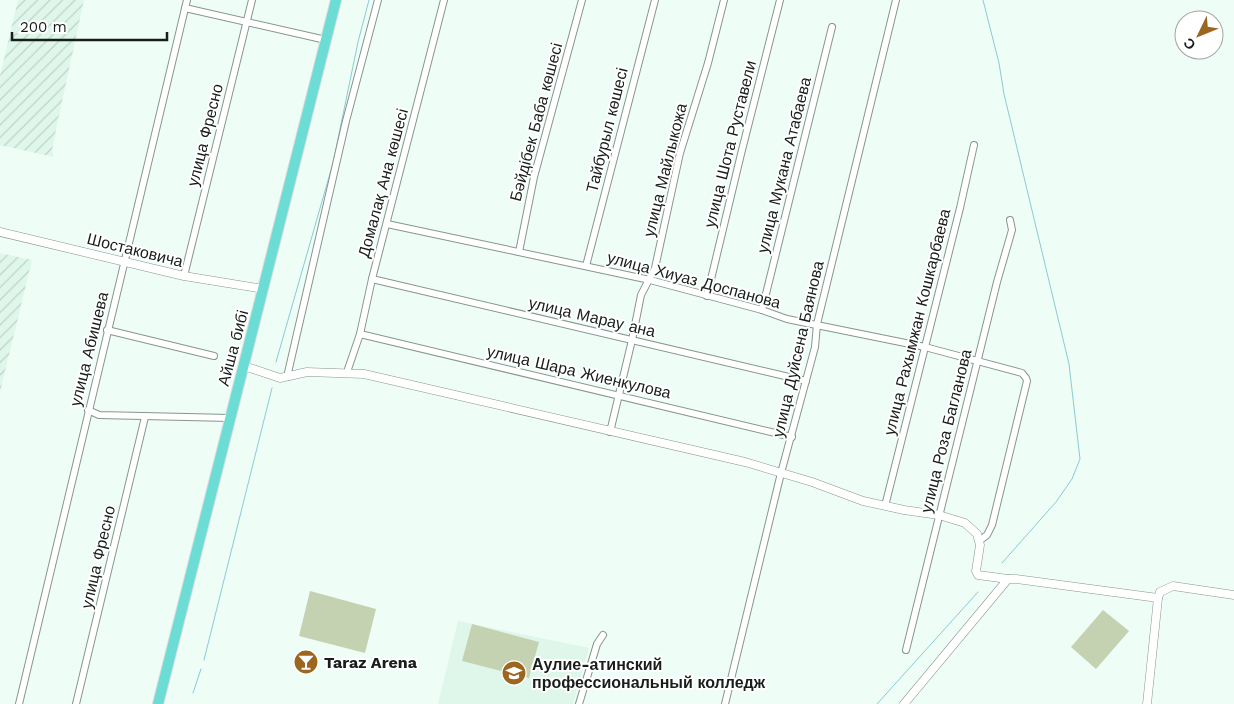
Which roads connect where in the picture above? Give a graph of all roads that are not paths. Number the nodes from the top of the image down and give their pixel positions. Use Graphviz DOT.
graph roads {
  1 [pos="187,0"];
  2 [pos="252,0"];
  3 [pos="336,0"];
  4 [pos="378,0"];
  5 [pos="444,0"];
  6 [pos="582,0"];
  7 [pos="655,0"];
  8 [pos="724,0"];
  9 [pos="780,0"];
  10 [pos="896,0"];
  11 [pos="185,8"];
  12 [pos="246,23"];
  13 [pos="832,27"];
  14 [pos="326,40"];
  15 [pos="974,145"];
  16 [pos="1010,220"];
  17 [pos="387,224"];
  18 [pos="0,232"];
  19 [pos="519,252"];
  20 [pos="124,261"];
  21 [pos="586,266"];
  22 [pos="184,276"];
  23 [pos="372,279"];
  24 [pos="650,280"];
  25 [pos="264,290"];
  26 [pos="707,296"];
  27 [pos="762,310"];
  28 [pos="817,324"];
  29 [pos="107,330"];
  30 [pos="360,334"];
  31 [pos="632,340"];
  32 [pos="925,347"];
  33 [pos="214,356"];
  34 [pos="978,360"];
  35 [pos="244,366"];
  36 [pos="347,372"];
  37 [pos="284,378"];
  38 [pos="806,381"];
  39 [pos="618,395"];
  40 [pos="88,410"];
  41 [pos="145,417"];
  42 [pos="230,418"];
  43 [pos="610,432"];
  44 [pos="792,437"];
  45 [pos="781,473"];
  46 [pos="885,506"];
  47 [pos="939,514"];
  48 [pos="979,541"];
  49 [pos="1008,580"];
  50 [pos="1234,595"];
  51 [pos="1158,598"];
  52 [pos="603,636"];
  53 [pos="906,650"];
  54 [pos="19,704"];
  55 [pos="76,704"];
  56 [pos="158,704"];
  57 [pos="579,704"];
  58 [pos="725,704"];
  59 [pos="904,704"];
  60 [pos="1147,704"];
  1 -- 11 [label="street, улица Абишева"];
  2 -- 12 [label="street, улица Фресно"];
  3 -- 14 [label="main road, Айша бибі"];
  4 -- 37 [label="street"];
  5 -- 17 [label="street, Домалақ Ана көшесі"];
  6 -- 19 [label="street, Бәйдібек Баба көшесі"];
  7 -- 21 [label="street, Тайбурыл көшесі"];
  8 -- 24 [label="street, улица Майлыкожа"];
  9 -- 26 [label="street, улица Шота Руставели"];
  10 -- 28 [label="street, улица Дуйсена Баянова"];
  11 -- 12 [label="street"];
  11 -- 20 [label="street, улица Абишева"];
  12 -- 14 [label="street"];
  12 -- 22 [label="street, улица Фресно"];
  13 -- 27 [label="street, улица Мукана Атабаева"];
  14 -- 25 [label="main road, Айша бибі"];
  15 -- 32 [label="street, улица Рахымжан Кошкарбаева"];
  16 -- 34 [label="street, улица Роза Багланова"];
  17 -- 19 [label="street, улица Хиуаз Доспанова"];
  17 -- 23 [label="street, Домалақ Ана көшесі"];
  18 -- 20 [label="street, Шостаковича"];
  19 -- 21 [label="street, улица Хиуаз Доспанова"];
  20 -- 22 [label="street, Шостаковича"];
  20 -- 29 [label="street, улица Абишева"];
  21 -- 24 [label="street, улица Хиуаз Доспанова"];
  22 -- 25 [label="street, Шостаковича"];
  23 -- 30 [label="street, Домалақ Ана көшесі"];
  23 -- 31 [label="street, улица Марау ана"];
  24 -- 26 [label="street, улица Хиуаз Доспанова"];
  24 -- 31 [label="street, улица Майлыкожа"];
  25 -- 35 [label="main road, Айша бибі"];
  26 -- 27 [label="street, улица Хиуаз Доспанова"];
  27 -- 28 [label="street, улица Хиуаз Доспанова"];
  28 -- 32 [label="street, улица Хиуаз Доспанова"];
  28 -- 38 [label="street, улица Дуйсена Баянова"];
  29 -- 33 [label="street"];
  29 -- 40 [label="street, улица Абишева"];
  30 -- 36 [label="street, Домалақ Ана көшесі"];
  30 -- 39 [label="street, улица Шара Жиенкулова"];
  31 -- 38 [label="street, улица Марау ана"];
  31 -- 39 [label="street, улица Майлыкожа"];
  32 -- 34 [label="street, улица Хиуаз Доспанова"];
  32 -- 46 [label="street, улица Рахымжан Кошкарбаева"];
  34 -- 47 [label="street, улица Роза Багланова"];
  34 -- 48 [label="street, улица Хиуаз Доспанова"];
  35 -- 37 [label="street"];
  35 -- 42 [label="main road, Айша бибі"];
  36 -- 37 [label="street"];
  36 -- 43 [label="street"];
  38 -- 44 [label="street, улица Дуйсена Баянова"];
  39 -- 43 [label="street, улица Майлыкожа"];
  39 -- 44 [label="street, улица Шара Жиенкулова"];
  40 -- 41 [label="street"];
  40 -- 54 [label="street, улица Абишева"];
  41 -- 42 [label="street"];
  41 -- 55 [label="street, улица Фресно"];
  42 -- 56 [label="main road, Айша бибі"];
  43 -- 45 [label="street"];
  44 -- 45 [label="street, улица Дуйсена Баянова"];
  45 -- 46 [label="street"];
  45 -- 58 [label="street, улица Дуйсена Баянова"];
  46 -- 47 [label="street"];
  47 -- 48 [label="street"];
  47 -- 53 [label="street, улица Роза Багланова"];
  48 -- 49 [label="street"];
  49 -- 51 [label="street"];
  49 -- 59 [label="street"];
  50 -- 51 [label="street"];
  51 -- 60 [label="street"];
  52 -- 57 [label="street"];
}
